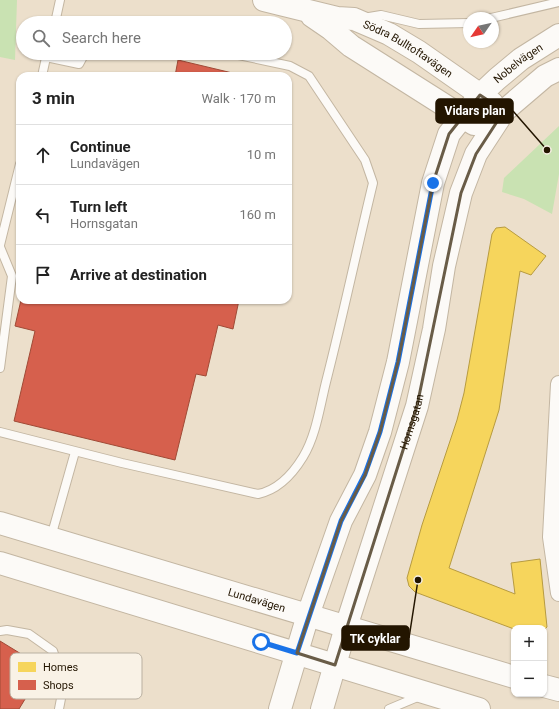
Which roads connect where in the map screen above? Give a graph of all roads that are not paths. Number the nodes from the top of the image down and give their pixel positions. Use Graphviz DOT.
graph roads {
  1 [pos="60,0"];
  2 [pos="264,0"];
  3 [pos="559,2"];
  4 [pos="301,8"];
  5 [pos="57,16"];
  6 [pos="499,16"];
  7 [pos="354,19"];
  8 [pos="463,23"];
  9 [pos="559,35"];
  10 [pos="46,60"];
  11 [pos="65,60"];
  12 [pos="81,60"];
  13 [pos="262,60"];
  14 [pos="43,72"];
  15 [pos="554,75"];
  16 [pos="480,95"];
  17 [pos="504,111"];
  18 [pos="462,118"];
  19 [pos="489,132"];
  20 [pos="16,180"];
  21 [pos="0,246"];
  22 [pos="0,368"];
  23 [pos="559,384"];
  24 [pos="0,432"];
  25 [pos="75,452"];
  26 [pos="0,523"];
  27 [pos="51,537"];
  28 [pos="555,537"];
  29 [pos="0,563"];
  30 [pos="559,593"];
  31 [pos="308,615"];
  32 [pos="346,627"];
  33 [pos="0,631"];
  34 [pos="54,653"];
  35 [pos="297,653"];
  36 [pos="335,665"];
  37 [pos="511,676"];
  38 [pos="547,687"];
  39 [pos="559,690"];
  40 [pos="427,693"];
  41 [pos="61,699"];
  42 [pos="59,709"];
  43 [pos="280,709"];
  44 [pos="322,709"];
  45 [pos="389,709"];
  46 [pos="479,709"];
  1 -- 5 [label="lane"];
  2 -- 4 [label="main road, Södra Bulltoftavägen"];
  3 -- 6 [label="lane"];
  4 -- 7 [label="main road, Södra Bulltoftavägen"];
  4 -- 18 [label="main road, Södra Bulltoftavägen"];
  7 -- 8 [label="lane"];
  7 -- 16 [label="main road, Södra Bulltoftavägen"];
  9 -- 16 [label="main road, Nobelvägen"];
  10 -- 14 [label="lane"];
  11 -- 12 [label="lane"];
  13 -- 25 [label="lane"];
  15 -- 17 [label="main road"];
  16 -- 17 [label="main road, Södra Bulltoftavägen"];
  16 -- 18 [label="main road"];
  17 -- 19 [label="main road"];
  18 -- 19 [label="main road, Södra Bulltoftavägen"];
  18 -- 31 [label="main road"];
  19 -- 32 [label="main road, Hornsgatan"];
  20 -- 21 [label="lane"];
  21 -- 22 [label="lane"];
  23 -- 28 [label="street"];
  24 -- 25 [label="lane"];
  25 -- 27 [label="lane"];
  26 -- 27 [label="main road, Lundavägen"];
  27 -- 31 [label="main road, Lundavägen"];
  28 -- 30 [label="street"];
  29 -- 35 [label="main road"];
  31 -- 32 [label="main road, Lundavägen"];
  31 -- 35 [label="main road"];
  32 -- 36 [label="main road, Hornsgatan"];
  32 -- 37 [label="main road, Lundavägen"];
  33 -- 34 [label="lane"];
  35 -- 36 [label="main road"];
  35 -- 43 [label="main road"];
  36 -- 40 [label="main road"];
  36 -- 44 [label="main road, Hornsgatan"];
  38 -- 39 [label="main road"];
  40 -- 45 [label="lane"];
  40 -- 46 [label="main road"];
  41 -- 42 [label="lane"];
}
